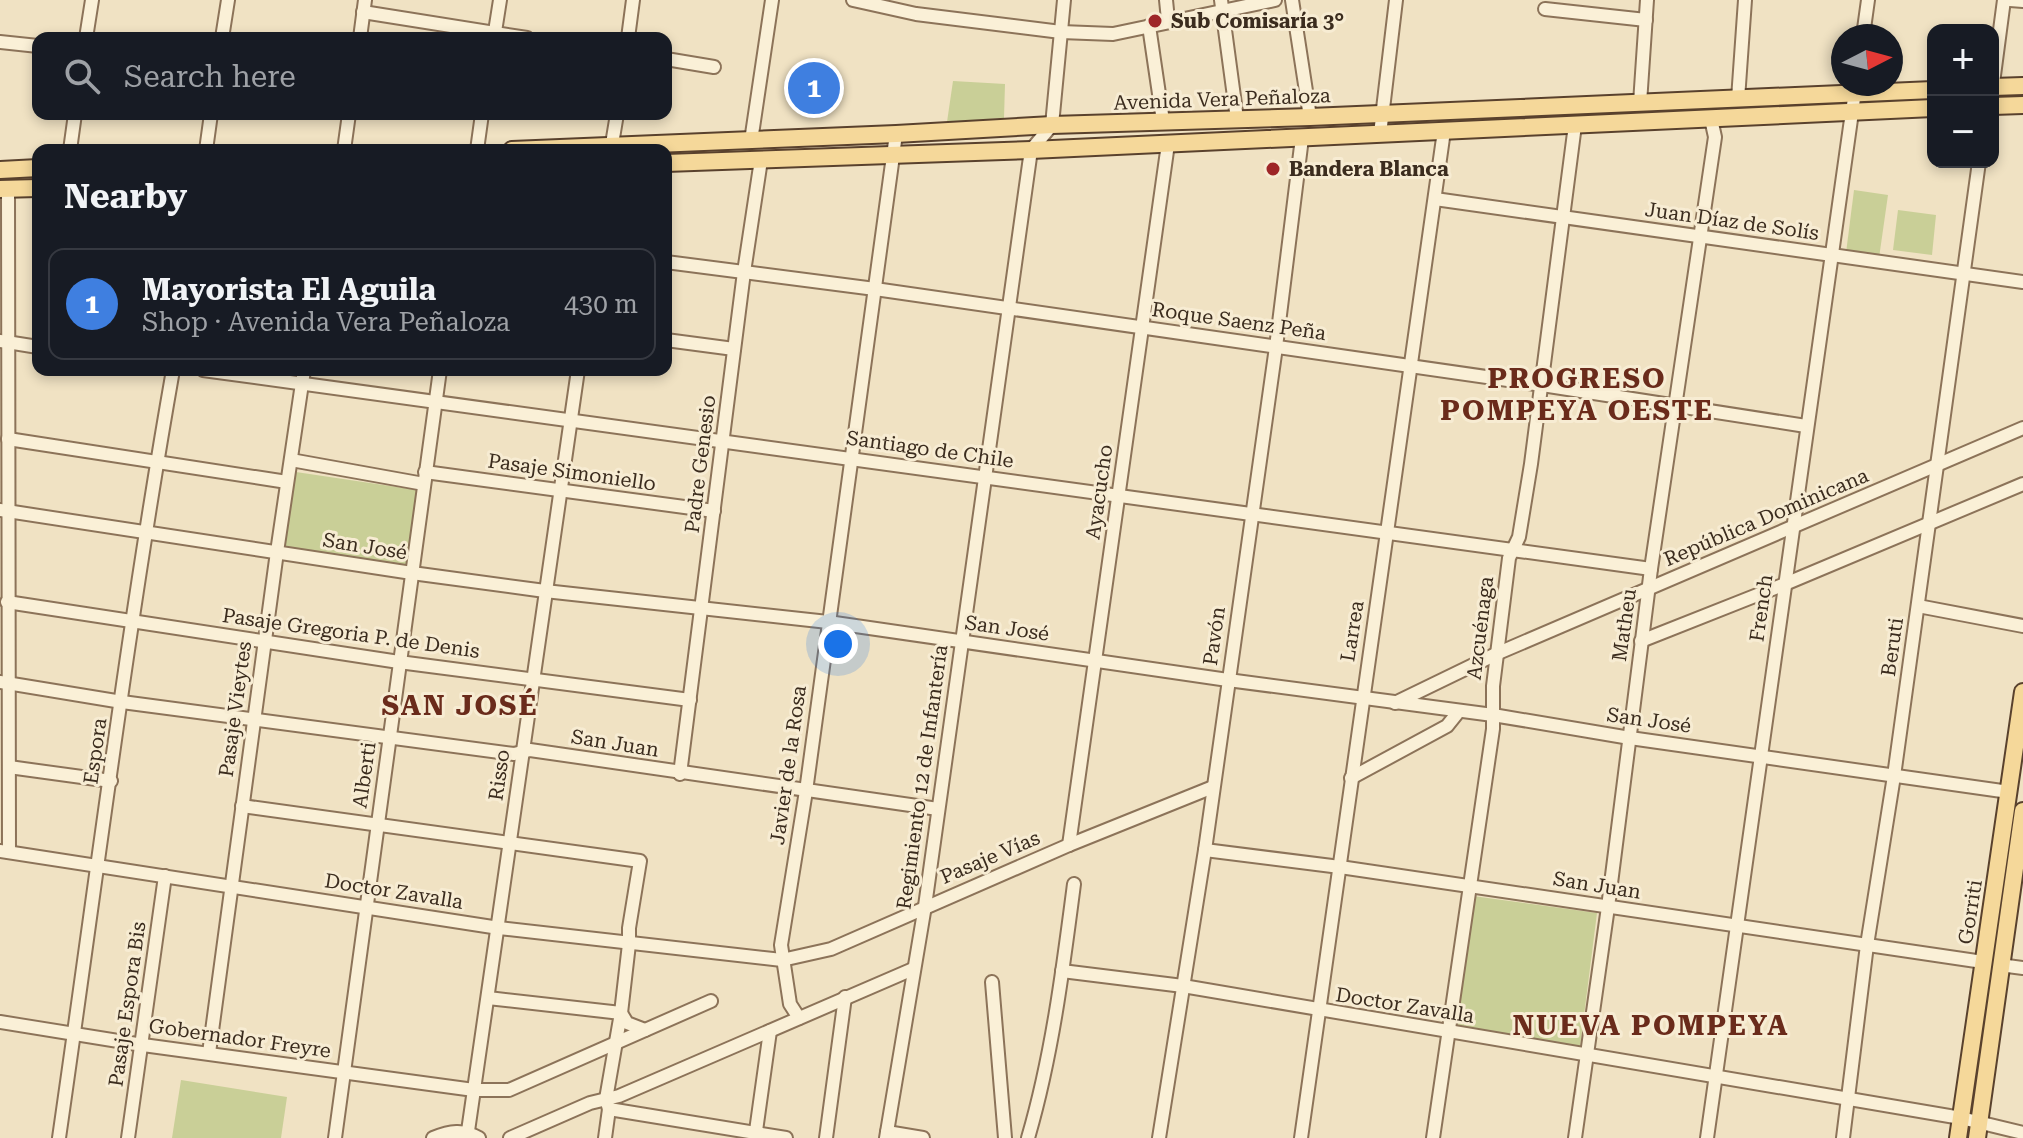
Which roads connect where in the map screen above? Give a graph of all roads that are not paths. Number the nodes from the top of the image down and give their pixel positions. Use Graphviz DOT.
graph roads {
  1 [pos="92,0"];
  2 [pos="228,0"];
  3 [pos="500,0"];
  4 [pos="633,0"];
  5 [pos="772,0"];
  6 [pos="857,0"];
  7 [pos="918,0"];
  8 [pos="1064,0"];
  9 [pos="1166,0"];
  10 [pos="1275,0"];
  11 [pos="1292,0"];
  12 [pos="1396,0"];
  13 [pos="1647,0"];
  14 [pos="1745,0"];
  15 [pos="1868,0"];
  16 [pos="2007,0"];
  17 [pos="2023,1"];
  18 [pos="1221,5"];
  19 [pos="364,6"];
  20 [pos="1545,9"];
  21 [pos="916,14"];
  22 [pos="1168,20"];
  23 [pos="1646,20"];
  24 [pos="1865,24"];
  25 [pos="1149,26"];
  26 [pos="87,32"];
  27 [pos="223,32"];
  28 [pos="361,32"];
  29 [pos="477,32"];
  30 [pos="495,32"];
  31 [pos="629,32"];
  32 [pos="1061,32"];
  33 [pos="0,42"];
  34 [pos="32,45"];
  35 [pos="1999,49"];
  36 [pos="672,60"];
  37 [pos="714,67"];
  38 [pos="1999,85"];
  39 [pos="2023,86"];
  40 [pos="1903,90"];
  41 [pos="1927,90"];
  42 [pos="1831,91"];
  43 [pos="1854,96"];
  44 [pos="1738,99"];
  45 [pos="1640,103"];
  46 [pos="2023,105"];
  47 [pos="1999,106"];
  48 [pos="1927,108"];
  49 [pos="1852,112"];
  50 [pos="1383,114"];
  51 [pos="1310,117"];
  52 [pos="1237,119"];
  53 [pos="1711,119"];
  54 [pos="74,120"];
  55 [pos="210,120"];
  56 [pos="348,120"];
  57 [pos="481,120"];
  58 [pos="616,120"];
  59 [pos="1163,121"];
  60 [pos="1052,125"];
  61 [pos="1575,125"];
  62 [pos="1444,131"];
  63 [pos="896,134"];
  64 [pos="1380,134"];
  65 [pos="1302,138"];
  66 [pos="751,141"];
  67 [pos="71,144"];
  68 [pos="207,144"];
  69 [pos="345,144"];
  70 [pos="478,144"];
  71 [pos="612,144"];
  72 [pos="1168,144"];
  73 [pos="672,145"];
  74 [pos="1031,150"];
  75 [pos="893,156"];
  76 [pos="761,160"];
  77 [pos="672,163"];
  78 [pos="32,168"];
  79 [pos="1978,168"];
  80 [pos="0,170"];
  81 [pos="32,188"];
  82 [pos="4,189"];
  83 [pos="1435,199"];
  84 [pos="1563,217"];
  85 [pos="1699,236"];
  86 [pos="1832,255"];
  87 [pos="672,263"];
  88 [pos="744,272"];
  89 [pos="1964,274"];
  90 [pos="2023,282"];
  91 [pos="875,289"];
  92 [pos="1009,308"];
  93 [pos="1143,328"];
  94 [pos="672,341"];
  95 [pos="4,342"];
  96 [pos="32,346"];
  97 [pos="1276,347"];
  98 [pos="734,349"];
  99 [pos="1411,366"];
  100 [pos="172,376"];
  101 [pos="439,376"];
  102 [pos="577,376"];
  103 [pos="303,377"];
  104 [pos="1542,385"];
  105 [pos="435,402"];
  106 [pos="1676,406"];
  107 [pos="571,420"];
  108 [pos="1806,426"];
  109 [pos="2023,428"];
  110 [pos="8,439"];
  111 [pos="723,441"];
  112 [pos="852,458"];
  113 [pos="291,460"];
  114 [pos="157,463"];
  115 [pos="1937,465"];
  116 [pos="985,476"];
  117 [pos="424,478"];
  118 [pos="287,482"];
  119 [pos="2023,484"];
  120 [pos="560,491"];
  121 [pos="1119,495"];
  122 [pos="4,510"];
  123 [pos="714,511"];
  124 [pos="1252,514"];
  125 [pos="1928,523"];
  126 [pos="1792,527"];
  127 [pos="145,532"];
  128 [pos="1387,534"];
  129 [pos="1513,549"];
  130 [pos="277,552"];
  131 [pos="1651,569"];
  132 [pos="412,573"];
  133 [pos="1785,584"];
  134 [pos="1649,589"];
  135 [pos="545,591"];
  136 [pos="7,602"];
  137 [pos="1918,606"];
  138 [pos="701,607"];
  139 [pos="132,621"];
  140 [pos="828,622"];
  141 [pos="2023,626"];
  142 [pos="264,641"];
  143 [pos="1641,641"];
  144 [pos="962,642"];
  145 [pos="1496,654"];
  146 [pos="1096,660"];
  147 [pos="399,662"];
  148 [pos="533,680"];
  149 [pos="1228,680"];
  150 [pos="4,683"];
  151 [pos="2023,692"];
  152 [pos="1362,698"];
  153 [pos="690,700"];
  154 [pos="122,702"];
  155 [pos="1395,703"];
  156 [pos="1459,711"];
  157 [pos="1493,715"];
  158 [pos="255,720"];
  159 [pos="389,738"];
  160 [pos="1630,738"];
  161 [pos="522,752"];
  162 [pos="1762,756"];
  163 [pos="9,767"];
  164 [pos="680,774"];
  165 [pos="1894,776"];
  166 [pos="1351,778"];
  167 [pos="111,781"];
  168 [pos="1213,787"];
  169 [pos="806,791"];
  170 [pos="2009,792"];
  171 [pos="242,806"];
  172 [pos="938,809"];
  173 [pos="2023,811"];
  174 [pos="377,825"];
  175 [pos="510,844"];
  176 [pos="1069,845"];
  177 [pos="1205,850"];
  178 [pos="5,852"];
  179 [pos="98,866"];
  180 [pos="1340,867"];
  181 [pos="165,876"];
  182 [pos="1074,884"];
  183 [pos="232,885"];
  184 [pos="1469,886"];
  185 [pos="367,906"];
  186 [pos="925,906"];
  187 [pos="1608,907"];
  188 [pos="1736,926"];
  189 [pos="499,928"];
  190 [pos="629,944"];
  191 [pos="1867,945"];
  192 [pos="782,960"];
  193 [pos="1992,963"];
  194 [pos="2023,968"];
  195 [pos="913,969"];
  196 [pos="1062,971"];
  197 [pos="992,982"];
  198 [pos="1183,986"];
  199 [pos="845,997"];
  200 [pos="488,998"];
  201 [pos="711,1001"];
  202 [pos="1320,1011"];
  203 [pos="621,1013"];
  204 [pos="799,1018"];
  205 [pos="0,1022"];
  206 [pos="645,1030"];
  207 [pos="770,1031"];
  208 [pos="1448,1032"];
  209 [pos="74,1034"];
  210 [pos="616,1042"];
  211 [pos="143,1045"];
  212 [pos="209,1053"];
  213 [pos="1586,1055"];
  214 [pos="344,1072"];
  215 [pos="1716,1077"];
  216 [pos="474,1090"];
  217 [pos="1848,1099"];
  218 [pos="608,1104"];
  219 [pos="1961,1118"];
  220 [pos="1978,1131"];
  221 [pos="2023,1133"];
  222 [pos="755,1135"];
  223 [pos="886,1135"];
  224 [pos="472,1136"];
  225 [pos="59,1138"];
  226 [pos="128,1138"];
  227 [pos="335,1138"];
  228 [pos="433,1138"];
  229 [pos="510,1138"];
  230 [pos="605,1138"];
  231 [pos="786,1138"];
  232 [pos="826,1138"];
  233 [pos="923,1138"];
  234 [pos="1005,1138"];
  235 [pos="1028,1138"];
  236 [pos="1159,1138"];
  237 [pos="1301,1138"];
  238 [pos="1433,1138"];
  239 [pos="1575,1138"];
  240 [pos="1707,1138"];
  241 [pos="1843,1138"];
  242 [pos="1958,1138"];
  1 -- 26 [label="street"];
  2 -- 27 [label="street"];
  3 -- 30 [label="street"];
  4 -- 31 [label="street"];
  5 -- 66 [label="street"];
  6 -- 21 [label="street"];
  7 -- 21 [label="street"];
  8 -- 32 [label="street"];
  9 -- 22 [label="street"];
  10 -- 18 [label="street"];
  11 -- 51 [label="street"];
  12 -- 50 [label="street"];
  13 -- 23 [label="street"];
  14 -- 44 [label="street"];
  15 -- 24 [label="street"];
  16 -- 17 [label="street"];
  16 -- 35 [label="street"];
  18 -- 22 [label="street"];
  18 -- 52 [label="street"];
  19 -- 28 [label="street"];
  19 -- 29 [label="street"];
  20 -- 23 [label="street"];
  21 -- 32 [label="street"];
  22 -- 25 [label="street"];
  23 -- 45 [label="street"];
  25 -- 32 [label="street"];
  25 -- 59 [label="street"];
  32 -- 60 [label="street"];
  33 -- 34 [label="street"];
  36 -- 37 [label="street"];
  38 -- 39 [label="main road"];
  40 -- 41 [label="main road, Avenida Vera Peñaloza"];
  42 -- 44 [label="main road, Avenida Vera Peñaloza"];
  43 -- 49 [label="street, French"];
  44 -- 45 [label="main road, Avenida Vera Peñaloza"];
  45 -- 50 [label="main road, Avenida Vera Peñaloza"];
  46 -- 47 [label="main road"];
  48 -- 49 [label="main road, Avenida Vera Peñaloza"];
  49 -- 53 [label="main road, Avenida Vera Peñaloza"];
  49 -- 86 [label="street, French"];
  50 -- 51 [label="main road, Avenida Vera Peñaloza"];
  50 -- 64 [label="street"];
  51 -- 52 [label="main road, Avenida Vera Peñaloza"];
  52 -- 59 [label="main road, Avenida Vera Peñaloza"];
  53 -- 61 [label="main road, Avenida Vera Peñaloza"];
  53 -- 85 [label="street, Matheu"];
  54 -- 67 [label="street"];
  55 -- 68 [label="street"];
  56 -- 69 [label="street"];
  57 -- 70 [label="street"];
  58 -- 71 [label="street"];
  59 -- 60 [label="main road, Avenida Vera Peñaloza"];
  60 -- 63 [label="main road, Avenida Vera Peñaloza"];
  60 -- 74 [label="street"];
  61 -- 62 [label="main road, Avenida Vera Peñaloza"];
  61 -- 84 [label="street, Azcuénaga"];
  62 -- 64 [label="main road, Avenida Vera Peñaloza"];
  62 -- 83 [label="street, Larrea"];
  63 -- 66 [label="main road, Avenida Vera Peñaloza"];
  63 -- 75 [label="street, Javier de la Rosa"];
  64 -- 65 [label="main road, Avenida Vera Peñaloza"];
  65 -- 72 [label="main road, Avenida Vera Peñaloza"];
  65 -- 97 [label="street, Pavón"];
  66 -- 73 [label="main road, Avenida Vera Peñaloza"];
  72 -- 74 [label="main road, Avenida Vera Peñaloza"];
  72 -- 93 [label="street, Ayacucho"];
  74 -- 75 [label="main road, Avenida Vera Peñaloza"];
  74 -- 92 [label="street, Regimiento 12 de Infantería"];
  75 -- 76 [label="main road, Avenida Vera Peñaloza"];
  75 -- 91 [label="street, Javier de la Rosa"];
  76 -- 77 [label="main road, Avenida Vera Peñaloza"];
  76 -- 88 [label="street, Padre Genesio"];
  78 -- 80 [label="main road"];
  79 -- 89 [label="street, Beruti"];
  81 -- 82 [label="main road"];
  82 -- 95 [label="street"];
  83 -- 84 [label="street, Juan Díaz de Solís"];
  83 -- 99 [label="street, Larrea"];
  84 -- 85 [label="street, Juan Díaz de Solís"];
  84 -- 104 [label="street, Azcuénaga"];
  85 -- 86 [label="street, Juan Díaz de Solís"];
  85 -- 106 [label="street, Matheu"];
  86 -- 89 [label="street, Juan Díaz de Solís"];
  86 -- 108 [label="street, French"];
  87 -- 88 [label="street, Roque Saenz Peña"];
  88 -- 91 [label="street, Roque Saenz Peña"];
  88 -- 98 [label="street, Padre Genesio"];
  89 -- 90 [label="street, Juan Díaz de Solís"];
  89 -- 115 [label="street, Beruti"];
  91 -- 92 [label="street, Roque Saenz Peña"];
  91 -- 112 [label="street, Javier de la Rosa"];
  92 -- 93 [label="street, Roque Saenz Peña"];
  92 -- 116 [label="street, Regimiento 12 de Infantería"];
  93 -- 97 [label="street, Roque Saenz Peña"];
  93 -- 121 [label="street, Ayacucho"];
  94 -- 98 [label="street"];
  95 -- 96 [label="street"];
  95 -- 110 [label="street"];
  97 -- 99 [label="street, Roque Saenz Peña"];
  97 -- 124 [label="street, Pavón"];
  98 -- 111 [label="street, Padre Genesio"];
  99 -- 104 [label="street, Roque Saenz Peña"];
  99 -- 128 [label="street, Larrea"];
  100 -- 114 [label="street, Espora"];
  101 -- 105 [label="street, Alberti"];
  102 -- 107 [label="street, Risso"];
  103 -- 105 [label="street, Santiago de Chile"];
  103 -- 113 [label="street, Pasaje Vieytes"];
  104 -- 106 [label="street, Roque Saenz Peña"];
  104 -- 129 [label="street, Azcuénaga"];
  105 -- 107 [label="street, Santiago de Chile"];
  105 -- 117 [label="street, Alberti"];
  106 -- 108 [label="street, Roque Saenz Peña"];
  106 -- 131 [label="street, Matheu"];
  107 -- 111 [label="street, Santiago de Chile"];
  107 -- 120 [label="street, Risso"];
  108 -- 126 [label="street, French"];
  109 -- 115 [label="street, República Dominicana"];
  110 -- 114 [label="street"];
  110 -- 122 [label="street"];
  111 -- 112 [label="street, Santiago de Chile"];
  111 -- 123 [label="street, Padre Genesio"];
  112 -- 116 [label="street, Santiago de Chile"];
  112 -- 140 [label="street, Javier de la Rosa"];
  113 -- 117 [label="street, Pasaje Simoniello"];
  113 -- 118 [label="street, Pasaje Vieytes"];
  114 -- 118 [label="street"];
  114 -- 127 [label="street, Espora"];
  115 -- 125 [label="street, Beruti"];
  115 -- 126 [label="street, República Dominicana"];
  116 -- 121 [label="street, Santiago de Chile"];
  116 -- 144 [label="street, Regimiento 12 de Infantería"];
  117 -- 120 [label="street, Pasaje Simoniello"];
  117 -- 132 [label="street, Alberti"];
  118 -- 130 [label="street, Pasaje Vieytes"];
  119 -- 125 [label="street"];
  120 -- 123 [label="street, Pasaje Simoniello"];
  120 -- 135 [label="street, Risso"];
  121 -- 124 [label="street, Santiago de Chile"];
  121 -- 146 [label="street, Ayacucho"];
  122 -- 127 [label="street, San José"];
  122 -- 136 [label="street"];
  123 -- 138 [label="street, Padre Genesio"];
  124 -- 128 [label="street, Santiago de Chile"];
  124 -- 149 [label="street, Pavón"];
  125 -- 133 [label="street"];
  125 -- 137 [label="street, Beruti"];
  126 -- 133 [label="street, French"];
  126 -- 134 [label="street, República Dominicana"];
  127 -- 130 [label="street, San José"];
  127 -- 139 [label="street, Espora"];
  128 -- 129 [label="street, Santiago de Chile"];
  128 -- 152 [label="street, Larrea"];
  129 -- 131 [label="street, Santiago de Chile"];
  129 -- 145 [label="street, Azcuénaga"];
  130 -- 132 [label="street, San José"];
  130 -- 142 [label="street, Pasaje Vieytes"];
  131 -- 134 [label="street, Matheu"];
  132 -- 135 [label="street, San José"];
  132 -- 147 [label="street, Alberti"];
  133 -- 143 [label="street"];
  133 -- 162 [label="street, French"];
  134 -- 143 [label="street, Matheu"];
  134 -- 145 [label="street, República Dominicana"];
  135 -- 138 [label="street, San José"];
  135 -- 148 [label="street, Risso"];
  136 -- 139 [label="street, Pasaje Gregoria P. de Denis"];
  136 -- 150 [label="street"];
  137 -- 141 [label="street"];
  137 -- 165 [label="street, Beruti"];
  138 -- 140 [label="street, San José"];
  138 -- 153 [label="street, Padre Genesio"];
  139 -- 142 [label="street, Pasaje Gregoria P. de Denis"];
  139 -- 154 [label="street, Espora"];
  140 -- 144 [label="street, San José"];
  140 -- 169 [label="street, Javier de la Rosa"];
  142 -- 147 [label="street, Pasaje Gregoria P. de Denis"];
  142 -- 158 [label="street, Pasaje Vieytes"];
  143 -- 160 [label="street, Matheu"];
  144 -- 146 [label="street, San José"];
  144 -- 172 [label="street, Regimiento 12 de Infantería"];
  145 -- 155 [label="street, República Dominicana"];
  145 -- 157 [label="street, Azcuénaga"];
  146 -- 149 [label="street, San José"];
  146 -- 176 [label="street, Ayacucho"];
  147 -- 148 [label="street, Pasaje Gregoria P. de Denis"];
  147 -- 159 [label="street, Alberti"];
  148 -- 153 [label="street, Pasaje Gregoria P. de Denis"];
  148 -- 161 [label="street, Risso"];
  149 -- 152 [label="street, San José"];
  149 -- 168 [label="street, Pavón"];
  150 -- 154 [label="street, San Juan"];
  150 -- 163 [label="street"];
  151 -- 170 [label="main road, Gorriti"];
  152 -- 155 [label="street, San José"];
  152 -- 166 [label="street, Larrea"];
  153 -- 164 [label="street, Padre Genesio"];
  154 -- 158 [label="street, San Juan"];
  154 -- 167 [label="street, Espora"];
  155 -- 156 [label="street, San José"];
  156 -- 157 [label="street, San José"];
  156 -- 166 [label="street"];
  157 -- 160 [label="street, San José"];
  157 -- 184 [label="street, Azcuénaga"];
  158 -- 159 [label="street, San Juan"];
  158 -- 171 [label="street, Pasaje Vieytes"];
  159 -- 161 [label="street, San Juan"];
  159 -- 174 [label="street, Alberti"];
  160 -- 162 [label="street, San José"];
  160 -- 187 [label="street, Matheu"];
  161 -- 164 [label="street, San Juan"];
  161 -- 175 [label="street, Risso"];
  162 -- 165 [label="street, San José"];
  162 -- 188 [label="street, French"];
  163 -- 167 [label="street"];
  163 -- 178 [label="street"];
  164 -- 169 [label="street, San Juan"];
  165 -- 170 [label="street, San José"];
  165 -- 191 [label="street, Beruti"];
  166 -- 180 [label="street, Larrea"];
  167 -- 179 [label="street, Espora"];
  168 -- 176 [label="street, Pasaje Vías"];
  168 -- 177 [label="street, Pavón"];
  169 -- 172 [label="street, San Juan"];
  169 -- 192 [label="street, Javier de la Rosa"];
  170 -- 193 [label="main road, Gorriti"];
  171 -- 174 [label="street"];
  171 -- 183 [label="street, Pasaje Vieytes"];
  172 -- 186 [label="street, Regimiento 12 de Infantería"];
  173 -- 193 [label="main road, Gorriti"];
  174 -- 175 [label="street"];
  174 -- 185 [label="street, Alberti"];
  175 -- 189 [label="street, Risso"];
  175 -- 190 [label="street"];
  176 -- 186 [label="street, Pasaje Vías"];
  177 -- 180 [label="street, San Juan"];
  177 -- 198 [label="street, Pavón"];
  178 -- 179 [label="street, Doctor Zavalla"];
  179 -- 181 [label="street, Doctor Zavalla"];
  179 -- 209 [label="street, Espora"];
  180 -- 184 [label="street, San Juan"];
  180 -- 202 [label="street, Larrea"];
  181 -- 183 [label="street, Doctor Zavalla"];
  181 -- 211 [label="street, Pasaje Espora Bis"];
  182 -- 196 [label="street"];
  183 -- 185 [label="street, Doctor Zavalla"];
  183 -- 212 [label="street, Pasaje Vieytes"];
  184 -- 187 [label="street, San Juan"];
  184 -- 208 [label="street, Azcuénaga"];
  185 -- 189 [label="street, Doctor Zavalla"];
  185 -- 214 [label="street, Alberti"];
  186 -- 192 [label="street, Pasaje Vías"];
  186 -- 195 [label="street, Regimiento 12 de Infantería"];
  187 -- 188 [label="street, San Juan"];
  187 -- 213 [label="street, Matheu"];
  188 -- 191 [label="street, San Juan"];
  188 -- 215 [label="street, French"];
  189 -- 190 [label="street, Doctor Zavalla"];
  189 -- 200 [label="street, Risso"];
  190 -- 192 [label="street, Doctor Zavalla"];
  190 -- 203 [label="street"];
  191 -- 193 [label="street, San Juan"];
  191 -- 217 [label="street, Beruti"];
  192 -- 204 [label="street, Javier de la Rosa"];
  193 -- 194 [label="street, San Juan"];
  193 -- 219 [label="main road, Gorriti"];
  193 -- 220 [label="main road, Gorriti"];
  195 -- 199 [label="street"];
  195 -- 223 [label="street, Regimiento 12 de Infantería"];
  196 -- 198 [label="street, Doctor Zavalla"];
  196 -- 235 [label="street"];
  197 -- 234 [label="street"];
  198 -- 202 [label="street, Doctor Zavalla"];
  198 -- 236 [label="street, Pavón"];
  199 -- 204 [label="street"];
  199 -- 232 [label="street"];
  200 -- 203 [label="street"];
  200 -- 216 [label="street, Risso"];
  201 -- 206 [label="street"];
  202 -- 208 [label="street, Doctor Zavalla"];
  202 -- 237 [label="street, Larrea"];
  203 -- 206 [label="street"];
  203 -- 210 [label="street"];
  204 -- 207 [label="street"];
  205 -- 209 [label="street, Gobernador Freyre"];
  206 -- 210 [label="street"];
  207 -- 218 [label="street"];
  207 -- 222 [label="street"];
  208 -- 213 [label="street, Doctor Zavalla"];
  208 -- 238 [label="street, Azcuénaga"];
  209 -- 211 [label="street, Gobernador Freyre"];
  209 -- 225 [label="street, Espora"];
  210 -- 216 [label="street"];
  210 -- 218 [label="street"];
  211 -- 212 [label="street, Gobernador Freyre"];
  211 -- 226 [label="street, Pasaje Espora Bis"];
  212 -- 214 [label="street, Gobernador Freyre"];
  213 -- 215 [label="street, Doctor Zavalla"];
  213 -- 239 [label="street, Matheu"];
  214 -- 216 [label="street, Gobernador Freyre"];
  214 -- 227 [label="street, Alberti"];
  215 -- 217 [label="street, Doctor Zavalla"];
  215 -- 240 [label="street, French"];
  216 -- 224 [label="street, Risso"];
  217 -- 219 [label="street, Doctor Zavalla"];
  217 -- 241 [label="street, Beruti"];
  218 -- 222 [label="street"];
  218 -- 229 [label="street"];
  218 -- 230 [label="street"];
  219 -- 220 [label="street, Doctor Zavalla"];
  219 -- 242 [label="main road, Gorriti"];
  220 -- 221 [label="street, Doctor Zavalla"];
  222 -- 231 [label="street"];
  223 -- 233 [label="street"];
  224 -- 228 [label="street"];
}
